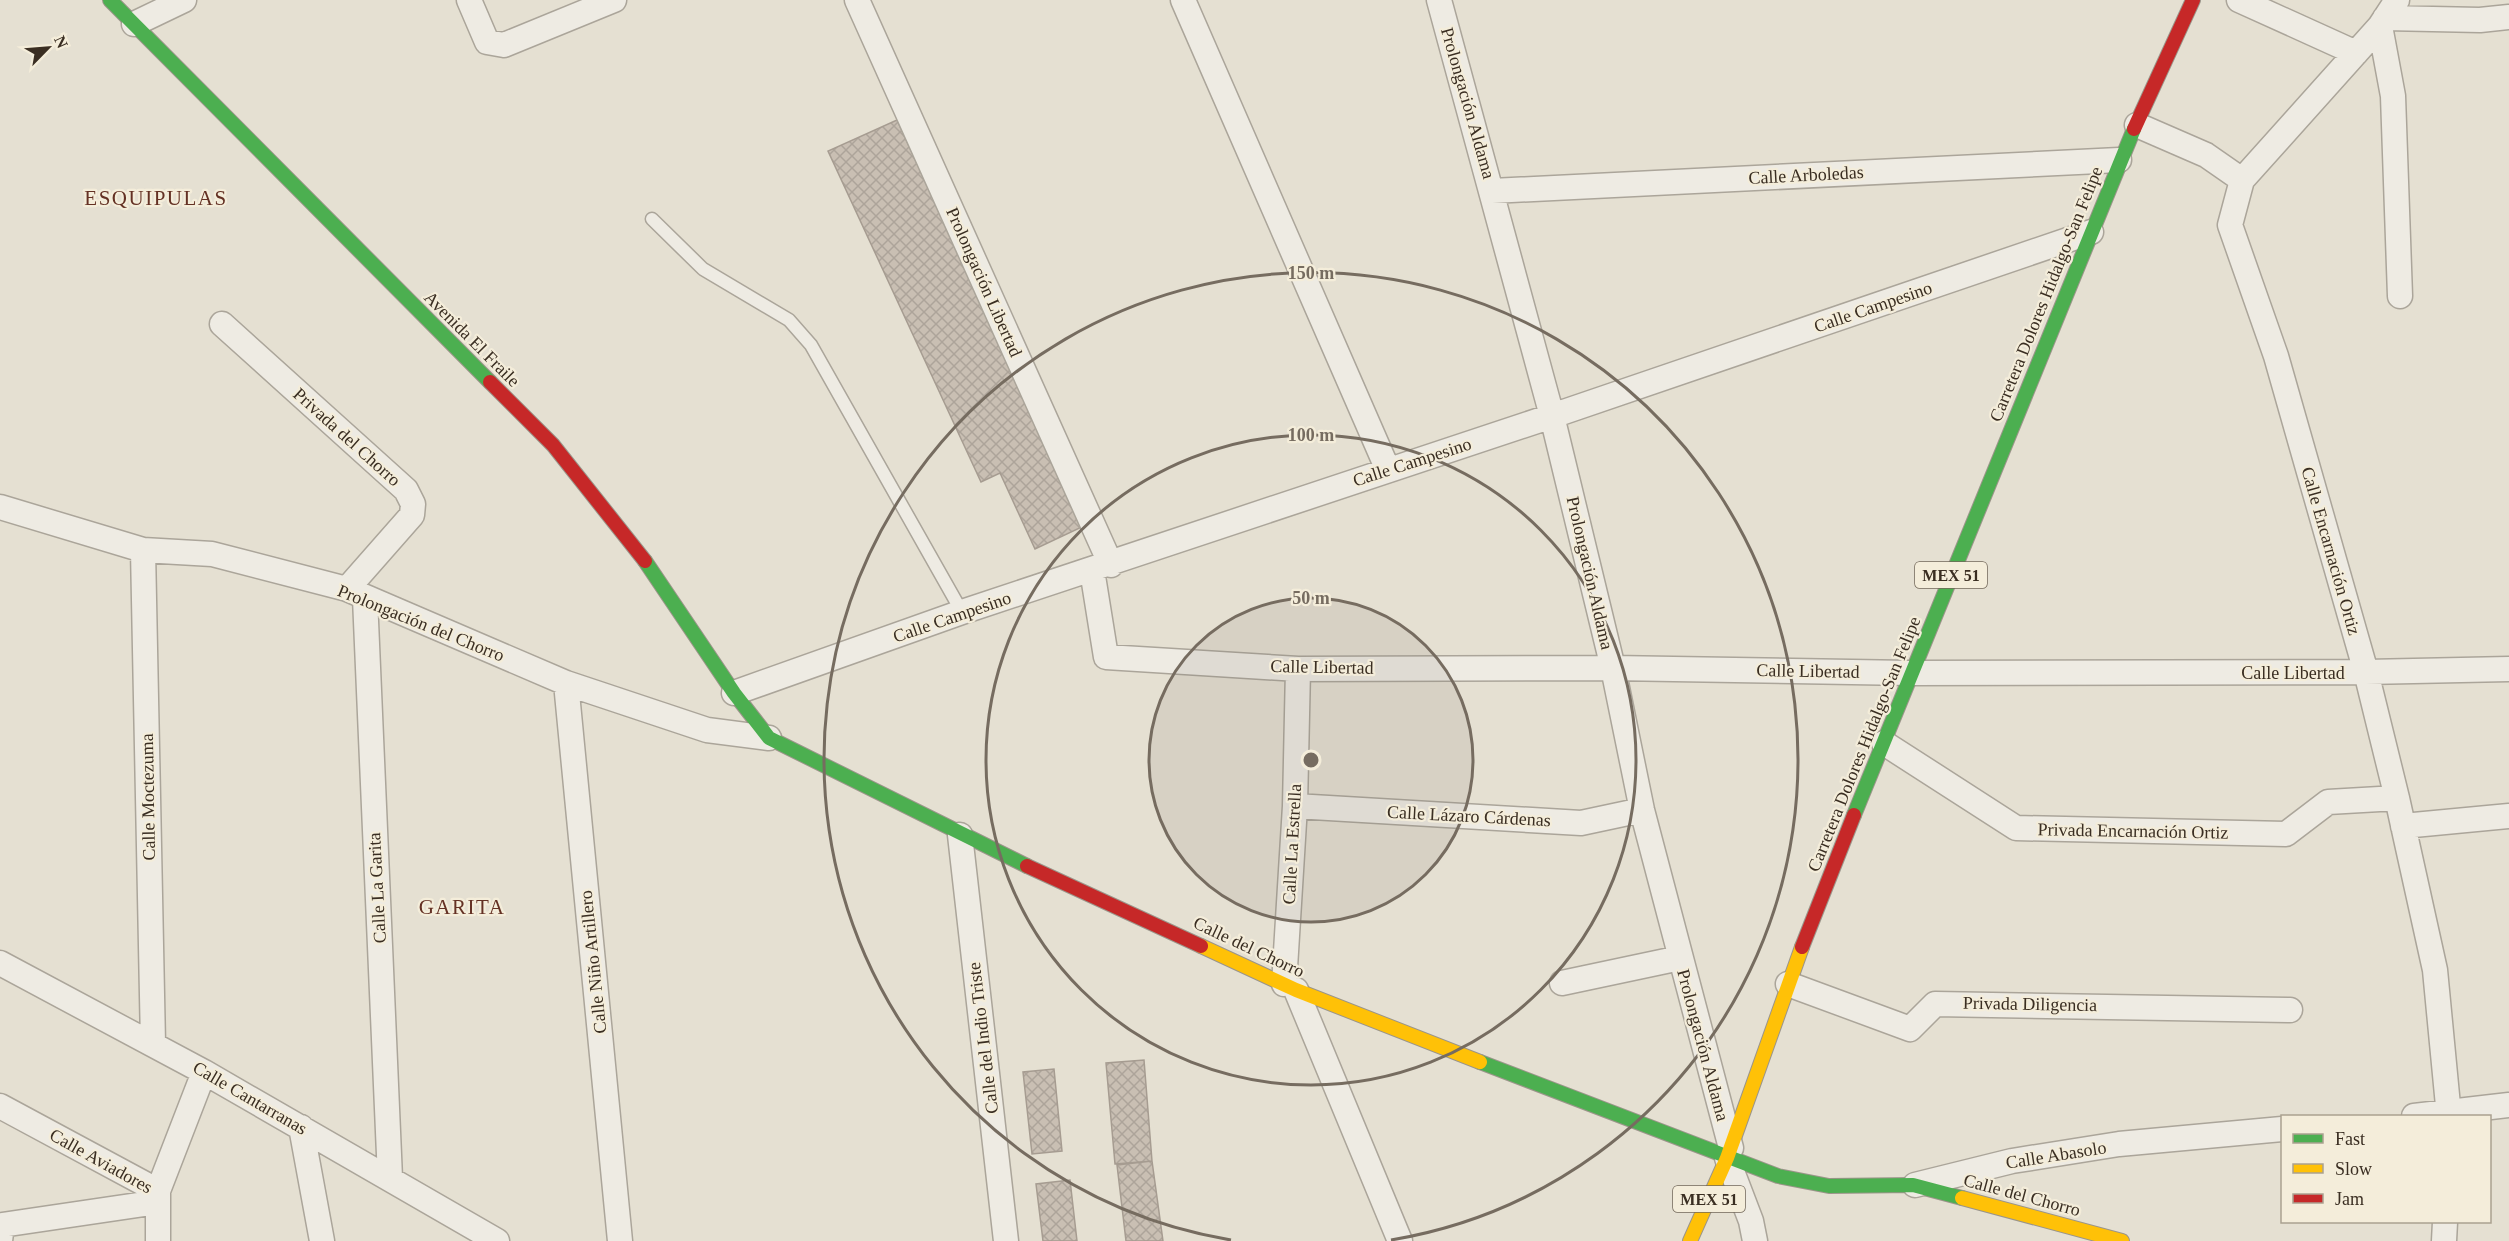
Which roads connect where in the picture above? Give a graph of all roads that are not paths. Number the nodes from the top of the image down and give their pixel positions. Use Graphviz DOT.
graph roads {
  1 [pos="110,0"];
  2 [pos="184,0"];
  3 [pos="470,0"];
  4 [pos="615,0"];
  5 [pos="857,0"];
  6 [pos="1183,0"];
  7 [pos="1439,0"];
  8 [pos="2193,0"];
  9 [pos="2239,0"];
  10 [pos="2387,14"];
  11 [pos="2509,17"];
  12 [pos="134,24"];
  13 [pos="2356,53"];
  14 [pos="2137,125"];
  15 [pos="2119,160"];
  16 [pos="2242,180"];
  17 [pos="1492,191"];
  18 [pos="652,219"];
  19 [pos="2091,232"];
  20 [pos="2400,296"];
  21 [pos="222,324"];
  22 [pos="1552,416"];
  23 [pos="1388,470"];
  24 [pos="0,507"];
  25 [pos="142,550"];
  26 [pos="1101,568"];
  27 [pos="356,594"];
  28 [pos="962,612"];
  29 [pos="1106,657"];
  30 [pos="1613,668"];
  31 [pos="1298,669"];
  32 [pos="2509,669"];
  33 [pos="2366,672"];
  34 [pos="1910,673"];
  35 [pos="566,683"];
  36 [pos="734,693"];
  37 [pos="768,738"];
  38 [pos="1884,743"];
  39 [pos="2397,798"];
  40 [pos="1295,806"];
  41 [pos="1642,810"];
  42 [pos="2509,816"];
  43 [pos="2403,826"];
  44 [pos="960,835"];
  45 [pos="1680,958"];
  46 [pos="0,963"];
  47 [pos="1562,983"];
  48 [pos="1788,984"];
  49 [pos="1290,987"];
  50 [pos="2290,1010"];
  51 [pos="153,1044"];
  52 [pos="204,1072"];
  53 [pos="2509,1105"];
  54 [pos="0,1106"];
  55 [pos="2449,1115"];
  56 [pos="301,1127"];
  57 [pos="2281,1129"];
  58 [pos="1729,1153"];
  59 [pos="390,1178"];
  60 [pos="1913,1185"];
  61 [pos="158,1196"];
  62 [pos="2445,1223"];
  63 [pos="0,1241"];
  64 [pos="158,1241"];
  65 [pos="322,1241"];
  66 [pos="497,1241"];
  67 [pos="620,1241"];
  68 [pos="1006,1241"];
  69 [pos="1400,1241"];
  70 [pos="1690,1241"];
  71 [pos="1755,1241"];
  72 [pos="2121,1241"];
  73 [pos="2444,1241"];
  1 -- 12 [label="street, Avenida El Fraile"];
  2 -- 12 [label="street"];
  3 -- 4 [label="street"];
  5 -- 26 [label="street, Prolongación Libertad"];
  6 -- 23 [label="street"];
  7 -- 17 [label="street, Prolongación Aldama"];
  8 -- 14 [label="street, Carretera Dolores Hidalgo-San Felipe / MEX 51"];
  9 -- 13 [label="street"];
  10 -- 11 [label="street"];
  10 -- 13 [label="street"];
  10 -- 20 [label="street"];
  12 -- 36 [label="street, Avenida El Fraile"];
  13 -- 16 [label="street"];
  14 -- 15 [label="street, Carretera Dolores Hidalgo-San Felipe / MEX 51"];
  14 -- 16 [label="street"];
  15 -- 17 [label="street, Calle Arboledas"];
  15 -- 19 [label="street, Carretera Dolores Hidalgo-San Felipe / MEX 51"];
  16 -- 33 [label="street, Calle Encarnación Ortiz"];
  17 -- 22 [label="street, Prolongación Aldama"];
  18 -- 28 [label="lane"];
  19 -- 22 [label="street, Calle Campesino"];
  19 -- 34 [label="street, Carretera Dolores Hidalgo-San Felipe / MEX 51"];
  21 -- 27 [label="street, Privada del Chorro"];
  22 -- 23 [label="street, Calle Campesino"];
  22 -- 30 [label="street, Prolongación Aldama"];
  23 -- 26 [label="street, Calle Campesino"];
  24 -- 25 [label="street, Prolongación del Chorro"];
  25 -- 27 [label="street, Prolongación del Chorro"];
  25 -- 51 [label="street, Calle Moctezuma"];
  26 -- 28 [label="street, Calle Campesino"];
  26 -- 29 [label="street, Prolongación Libertad"];
  27 -- 35 [label="street, Prolongación del Chorro"];
  27 -- 59 [label="street, Calle La Garita"];
  28 -- 36 [label="street, Calle Campesino"];
  29 -- 31 [label="street, Calle Libertad"];
  30 -- 31 [label="street, Calle Libertad"];
  30 -- 34 [label="street, Calle Libertad"];
  30 -- 41 [label="street, Prolongación Aldama"];
  31 -- 40 [label="street, Calle La Estrella"];
  32 -- 33 [label="street, Calle Libertad"];
  33 -- 34 [label="street, Calle Libertad"];
  33 -- 39 [label="street, Calle Encarnación Ortiz"];
  34 -- 38 [label="street, Carretera Dolores Hidalgo-San Felipe / MEX 51"];
  35 -- 37 [label="street, Prolongación del Chorro"];
  35 -- 67 [label="street, Calle Niño Artillero"];
  36 -- 37 [label="street, Avenida El Fraile"];
  37 -- 44 [label="street, Calle del Chorro"];
  38 -- 39 [label="street, Privada Encarnación Ortiz"];
  38 -- 48 [label="street, Carretera Dolores Hidalgo-San Felipe / MEX 51"];
  39 -- 43 [label="street, Calle Encarnación Ortiz"];
  40 -- 41 [label="street, Calle Lázaro Cárdenas"];
  40 -- 49 [label="street, Calle La Estrella"];
  41 -- 45 [label="street, Prolongación Aldama"];
  42 -- 43 [label="street"];
  43 -- 55 [label="street, Calle Encarnación Ortiz"];
  44 -- 49 [label="street, Calle del Chorro"];
  44 -- 68 [label="street, Calle del Indio Triste"];
  45 -- 47 [label="street"];
  45 -- 58 [label="street, Prolongación Aldama"];
  46 -- 51 [label="street, Calle Cantarranas"];
  48 -- 50 [label="street, Privada Diligencia"];
  48 -- 58 [label="street, Carretera Dolores Hidalgo-San Felipe / MEX 51"];
  49 -- 58 [label="street, Calle del Chorro"];
  49 -- 69 [label="street, Calle La Estrella"];
  51 -- 52 [label="street, Calle Cantarranas"];
  52 -- 56 [label="street, Calle Cantarranas"];
  52 -- 61 [label="street"];
  53 -- 55 [label="street"];
  54 -- 61 [label="street, Calle Aviadores"];
  56 -- 59 [label="street, Calle Cantarranas"];
  56 -- 65 [label="street"];
  57 -- 60 [label="street, Calle Abasolo"];
  58 -- 60 [label="street, Calle Abasolo"];
  58 -- 70 [label="street, Carretera Dolores Hidalgo-San Felipe / MEX 51"];
  58 -- 71 [label="street, Prolongación Aldama"];
  59 -- 66 [label="street, Calle Cantarranas"];
  60 -- 72 [label="street, Calle del Chorro"];
  61 -- 63 [label="street"];
  61 -- 64 [label="street, Calle Aviadores"];
  62 -- 73 [label="street"];
}
